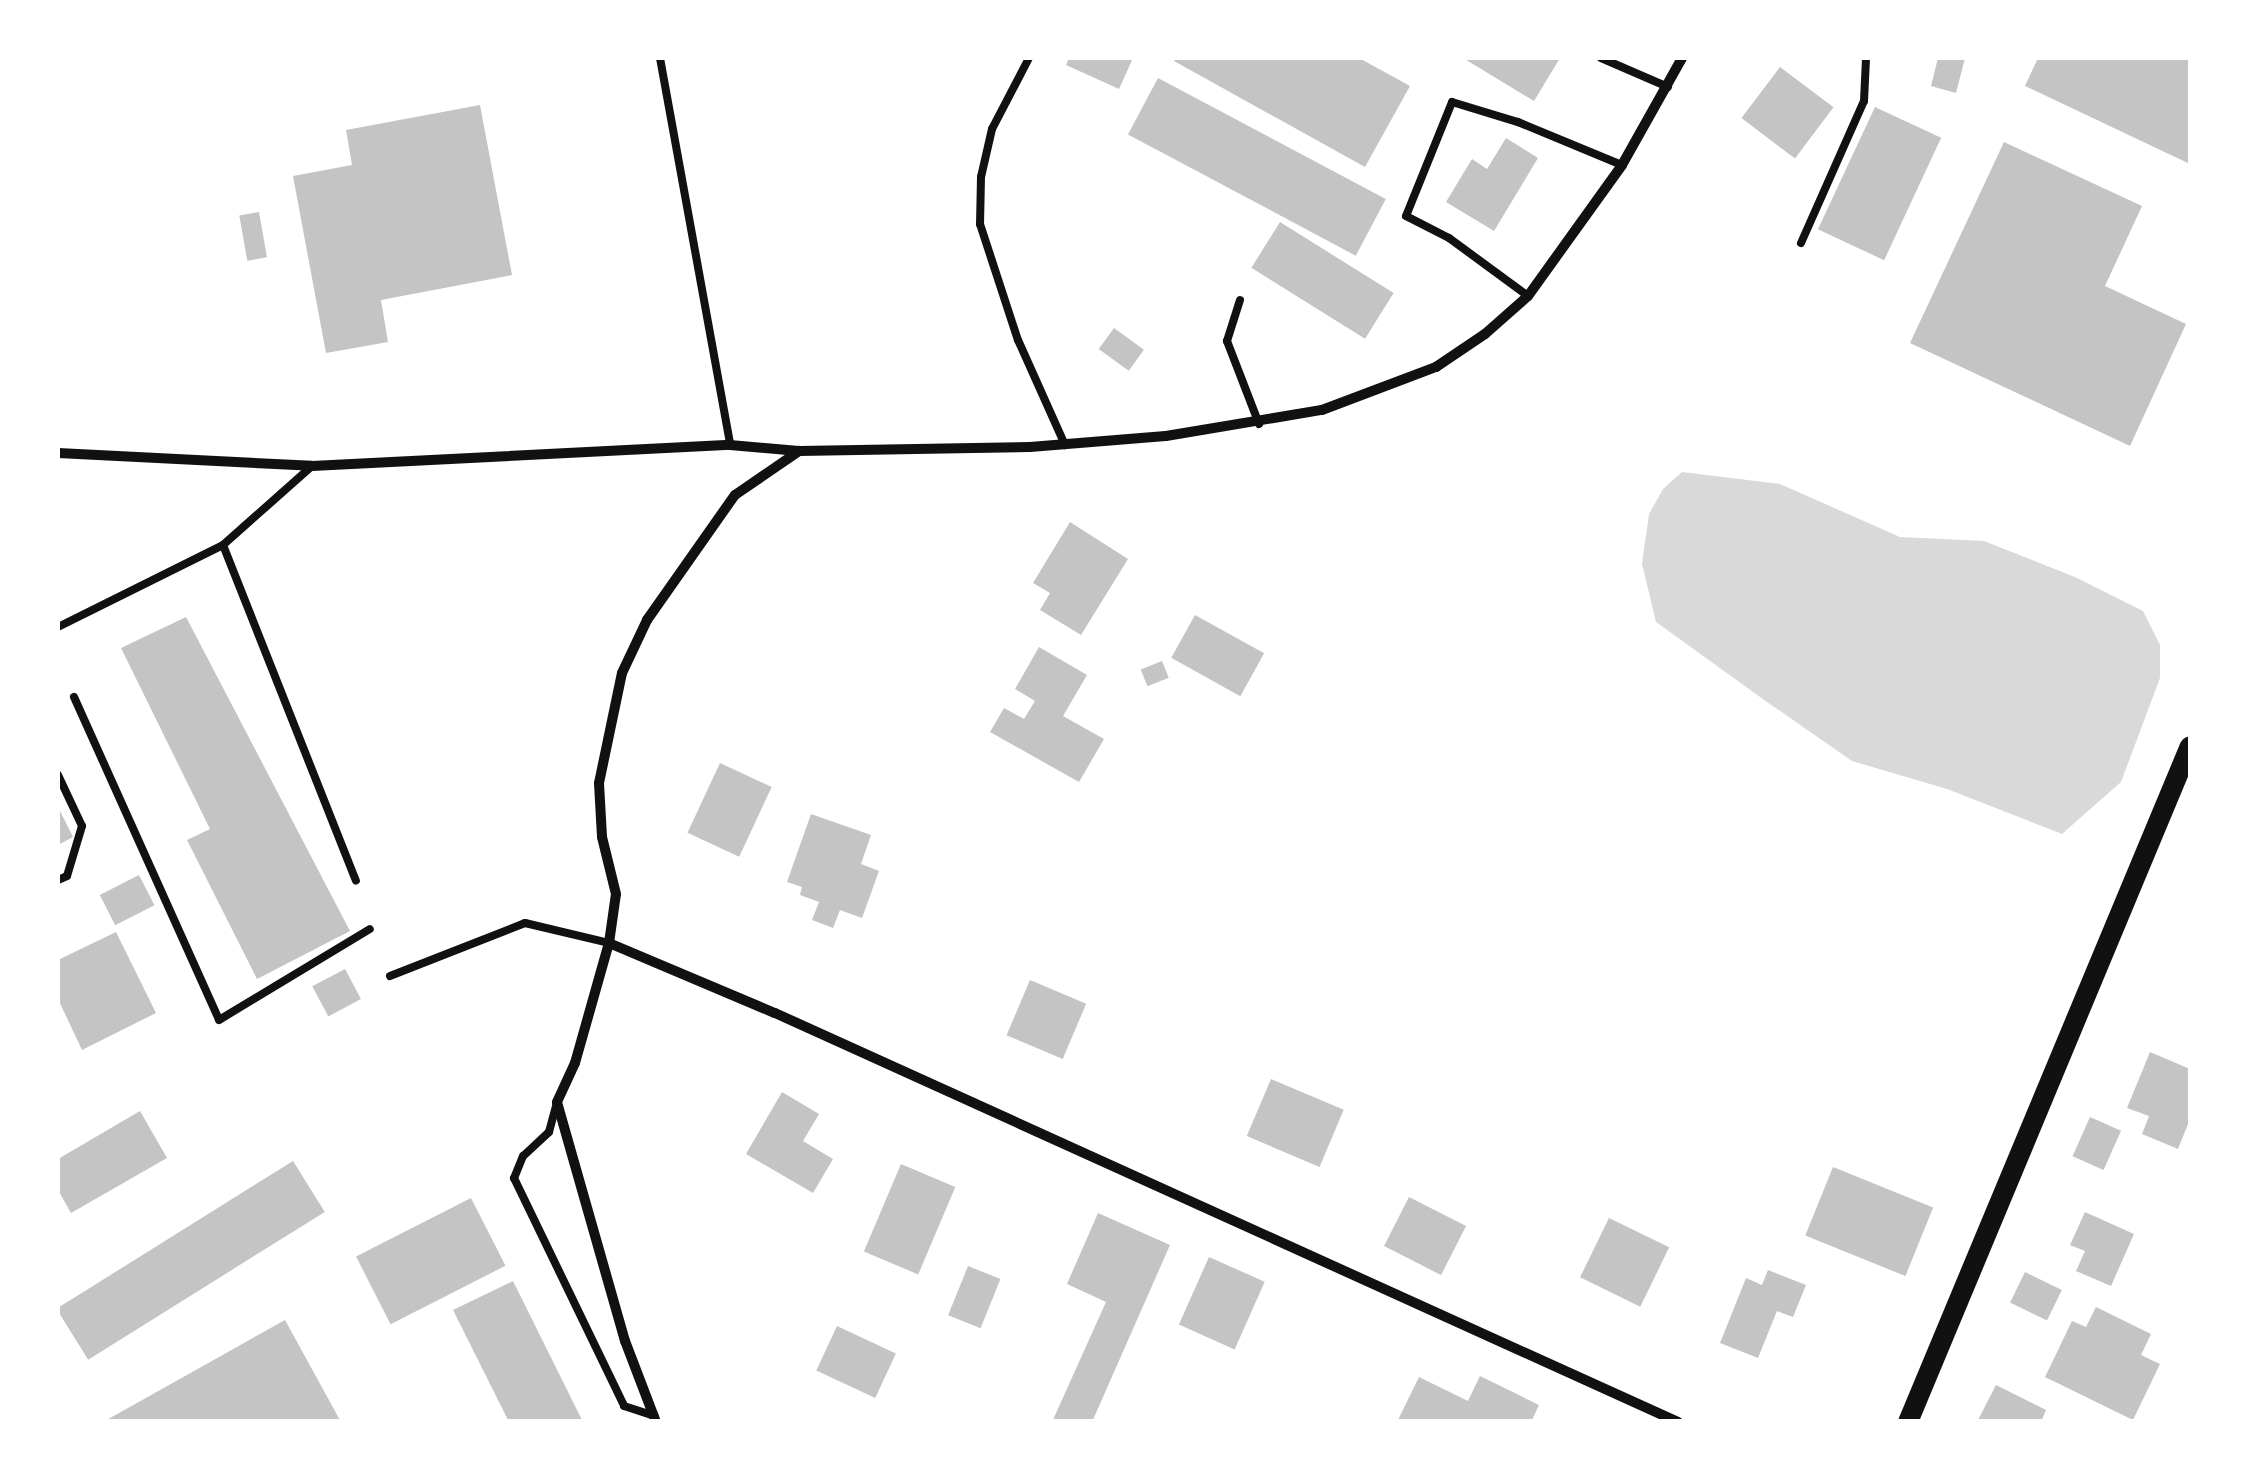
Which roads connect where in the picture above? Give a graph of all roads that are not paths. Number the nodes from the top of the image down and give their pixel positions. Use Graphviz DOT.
graph roads {
  1 [pos="660,58"];
  2 [pos="1029,58"];
  3 [pos="1601,58"];
  4 [pos="1682,58"];
  5 [pos="1866,58"];
  6 [pos="1668,88"];
  7 [pos="1622,165"];
  8 [pos="1801,243"];
  9 [pos="1528,296"];
  10 [pos="1240,300"];
  11 [pos="1258,424"];
  12 [pos="730,445"];
  13 [pos="1065,445"];
  14 [pos="799,451"];
  15 [pos="58,453"];
  16 [pos="312,466"];
  17 [pos="224,546"];
  18 [pos="58,627"];
  19 [pos="74,698"];
  20 [pos="2190,746"];
  21 [pos="58,775"];
  22 [pos="58,880"];
  23 [pos="356,881"];
  24 [pos="370,930"];
  25 [pos="609,943"];
  26 [pos="390,976"];
  27 [pos="558,1102"];
  28 [pos="655,1419"];
  29 [pos="1678,1422"];
  30 [pos="1908,1422"];
  1 -- 12 [label="lane"];
  2 -- 13 [label="lane"];
  3 -- 6 [label="lane"];
  4 -- 6 [label="street"];
  5 -- 8 [label="lane"];
  6 -- 7 [label="street"];
  7 -- 9 [label="street"];
  7 -- 9 [label="lane"];
  9 -- 11 [label="street"];
  10 -- 11 [label="lane"];
  11 -- 13 [label="street"];
  12 -- 14 [label="street"];
  12 -- 16 [label="street"];
  13 -- 14 [label="street"];
  14 -- 25 [label="street"];
  15 -- 16 [label="street"];
  16 -- 17 [label="lane"];
  17 -- 18 [label="lane"];
  17 -- 23 [label="lane"];
  19 -- 24 [label="lane"];
  20 -- 30 [label="main road"];
  21 -- 22 [label="lane"];
  25 -- 26 [label="lane"];
  25 -- 27 [label="street"];
  25 -- 29 [label="street"];
  27 -- 28 [label="street"];
  27 -- 28 [label="lane"];
}
